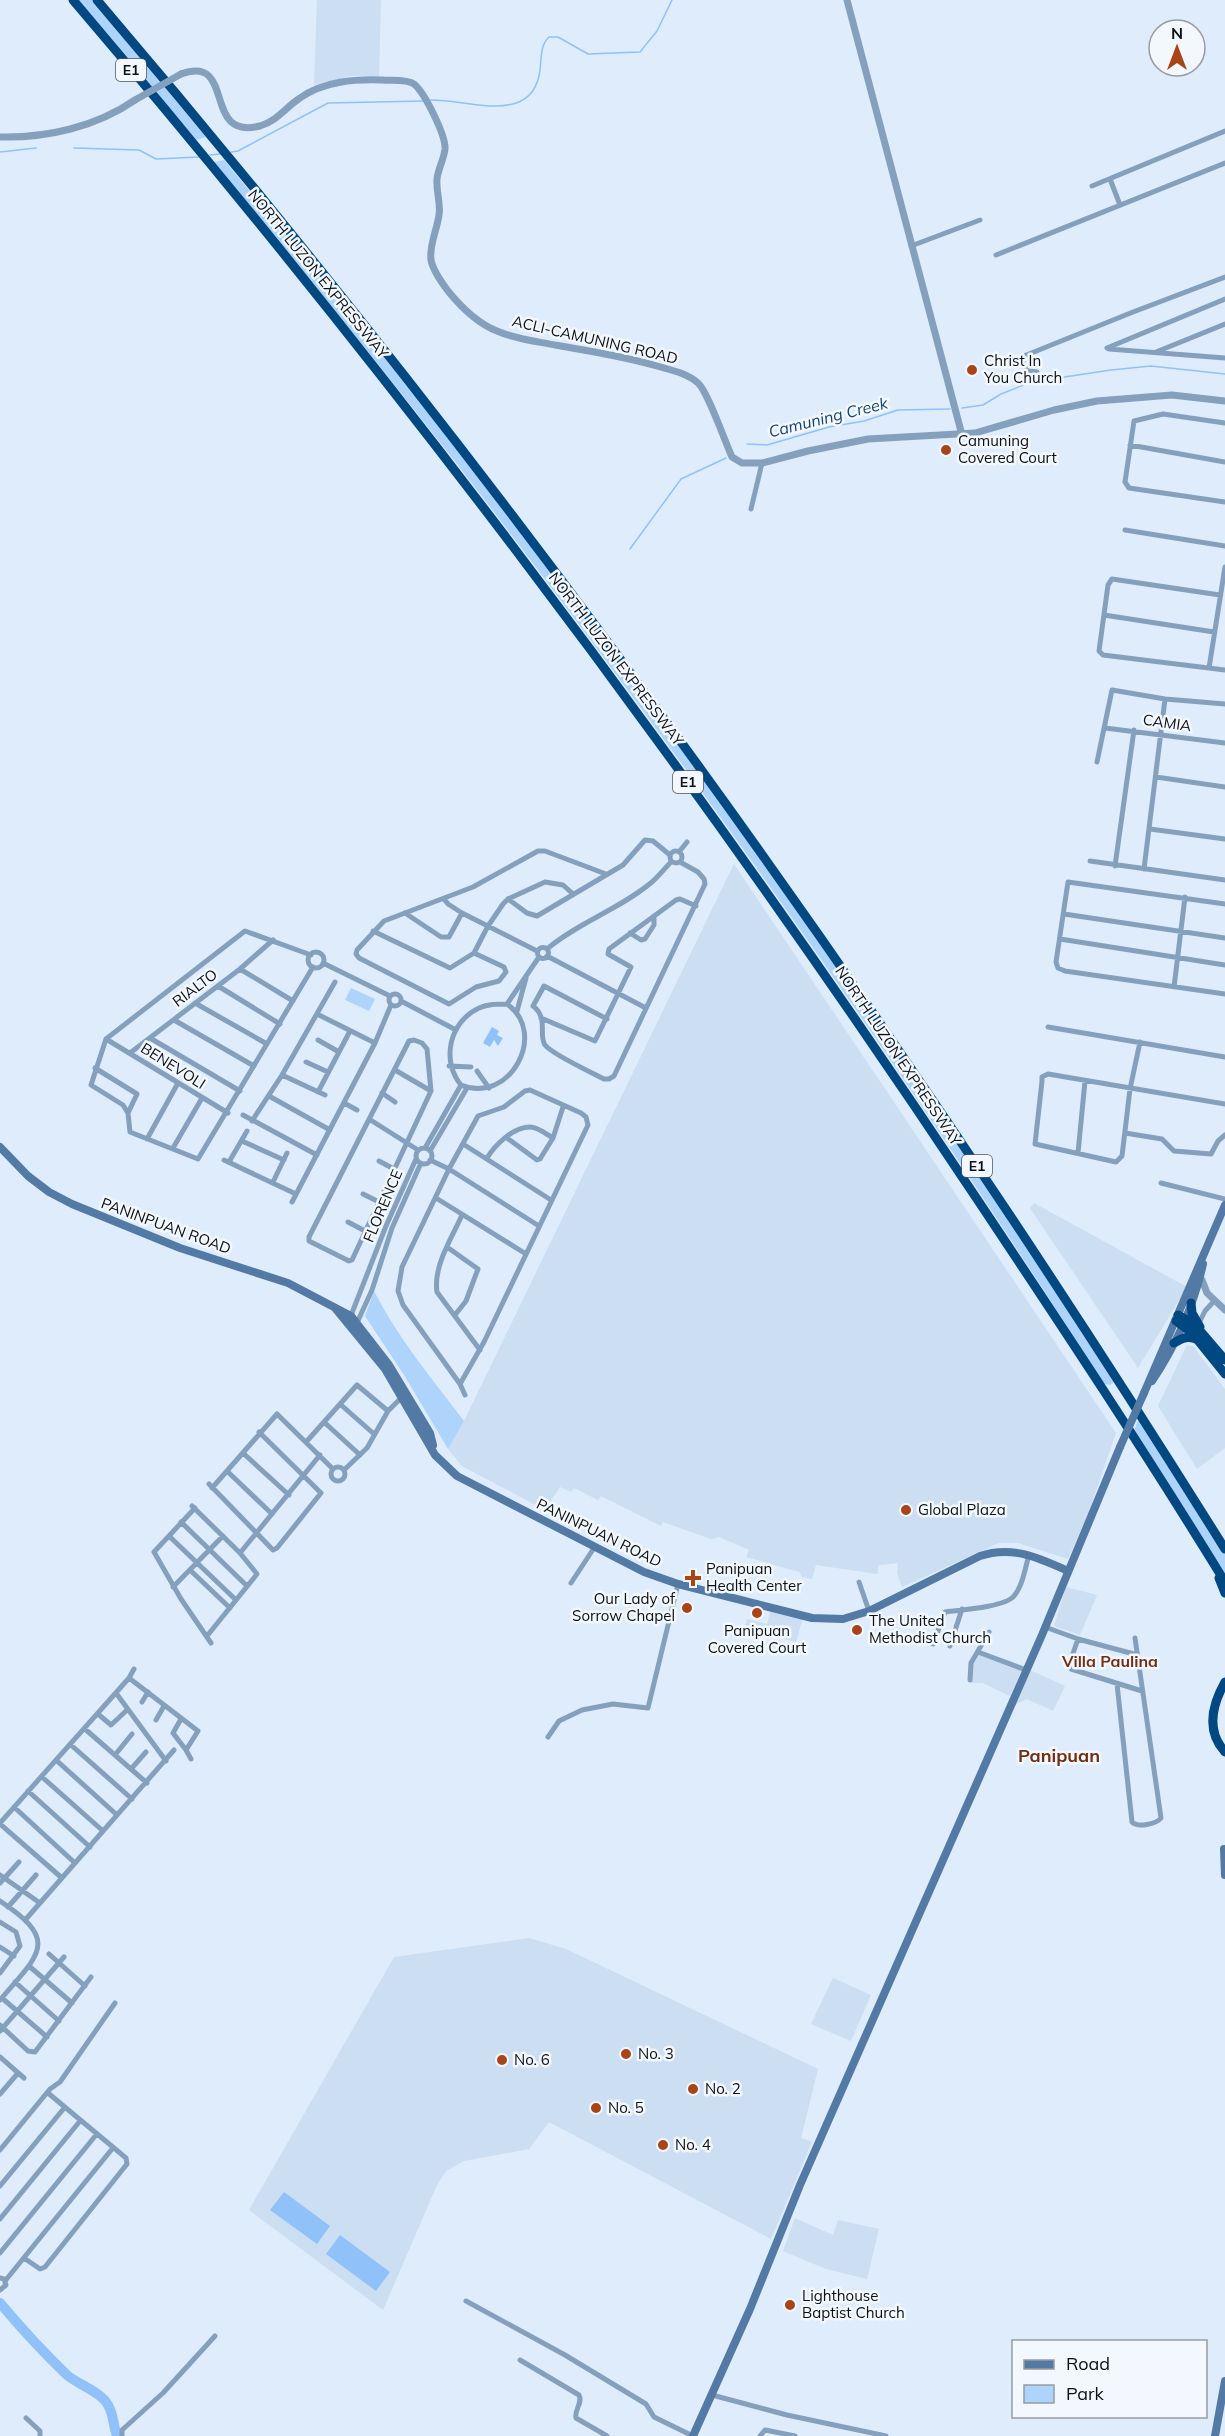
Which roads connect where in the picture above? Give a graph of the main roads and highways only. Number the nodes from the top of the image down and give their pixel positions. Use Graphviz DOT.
graph roads {
  1 [pos="73,0"];
  2 [pos="97,0"];
  3 [pos="0,1147"];
  4 [pos="1225,1205"];
  5 [pos="1196,1277"];
  6 [pos="1191,1303"];
  7 [pos="1180,1320"];
  8 [pos="1202,1339"];
  9 [pos="1174,1343"];
  10 [pos="1225,1360"];
  11 [pos="1225,1374"];
  12 [pos="1144,1393"];
  13 [pos="1225,1549"];
  14 [pos="1214,1565"];
  15 [pos="1068,1571"];
  16 [pos="1225,1582"];
  17 [pos="1225,1593"];
  18 [pos="1225,1682"];
  19 [pos="1225,1692"];
  20 [pos="1214,1708"];
  21 [pos="1225,1752"];
  22 [pos="1224,1849"];
  23 [pos="1225,1875"];
  24 [pos="1225,2381"];
  25 [pos="693,2436"];
  26 [pos="1215,2436"];
  1 -- 14 [label="highway, NORTH LUZON EXPRESSWAY / E1"];
  2 -- 13 [label="highway, NORTH LUZON EXPRESSWAY / E1"];
  3 -- 15 [label="main road, PANINPUAN ROAD"];
  4 -- 5 [label="main road"];
  5 -- 6 [label="main road"];
  5 -- 7 [label="main road"];
  6 -- 7 [label="main road"];
  6 -- 8 [label="highway"];
  7 -- 8 [label="highway"];
  7 -- 9 [label="main road"];
  7 -- 12 [label="main road"];
  8 -- 9 [label="highway"];
  8 -- 10 [label="highway"];
  8 -- 11 [label="highway"];
  9 -- 12 [label="main road"];
  12 -- 15 [label="main road, bridge"];
  14 -- 16 [label="highway, NORTH LUZON EXPRESSWAY / E1"];
  14 -- 17 [label="highway"];
  15 -- 25 [label="main road"];
  18 -- 20 [label="highway"];
  19 -- 20 [label="highway"];
  20 -- 21 [label="highway"];
  22 -- 23 [label="main road"];
  24 -- 26 [label="main road"];
}
